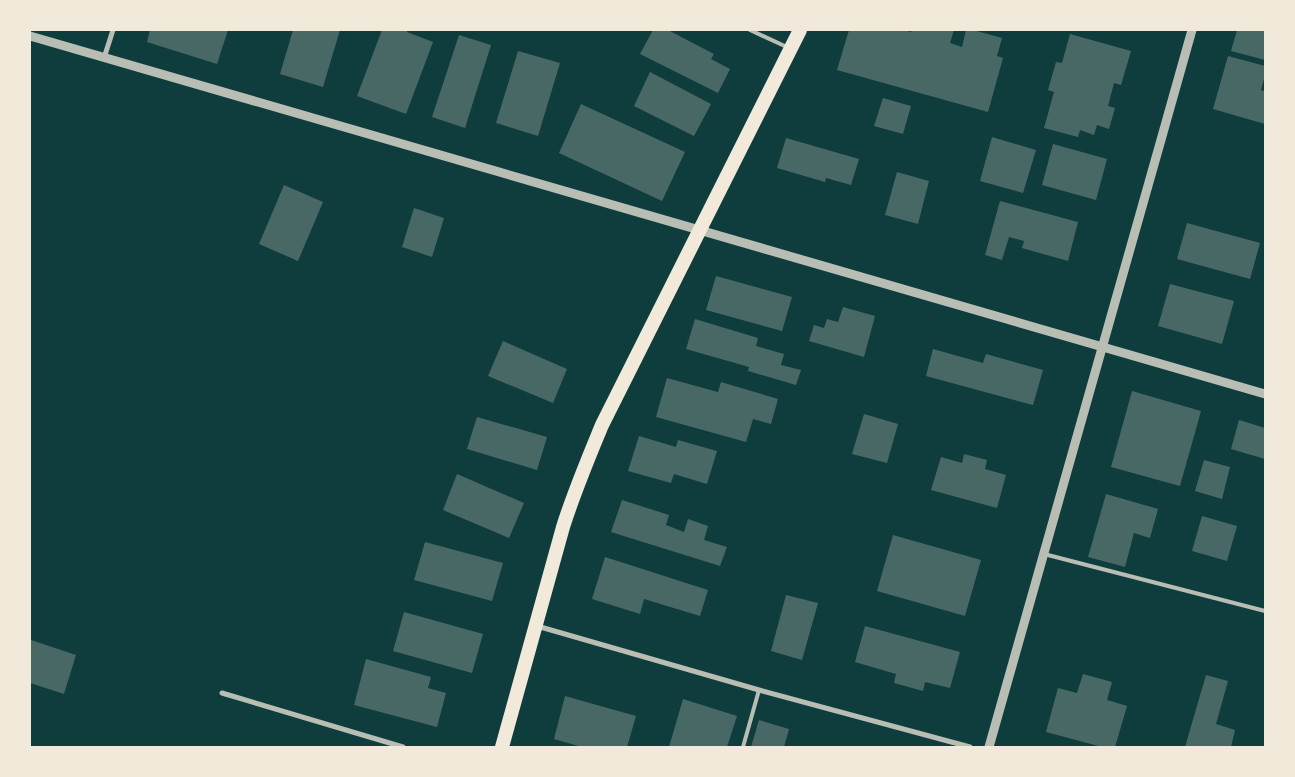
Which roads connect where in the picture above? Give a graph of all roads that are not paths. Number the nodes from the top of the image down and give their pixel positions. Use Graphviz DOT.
graph roads {
  1 [pos="113,30"];
  2 [pos="750,30"];
  3 [pos="800,30"];
  4 [pos="1192,30"];
  5 [pos="30,36"];
  6 [pos="791,49"];
  7 [pos="104,58"];
  8 [pos="700,230"];
  9 [pos="1103,348"];
  10 [pos="1265,394"];
  11 [pos="1042,554"];
  12 [pos="1265,611"];
  13 [pos="535,626"];
  14 [pos="759,690"];
  15 [pos="222,693"];
  16 [pos="403,747"];
  17 [pos="502,747"];
  18 [pos="743,747"];
  19 [pos="970,747"];
  20 [pos="990,747"];
  1 -- 7 [label="street"];
  2 -- 6 [label="lane"];
  3 -- 6 [label="highway"];
  4 -- 9 [label="street"];
  5 -- 7 [label="street"];
  6 -- 8 [label="highway"];
  7 -- 8 [label="street"];
  8 -- 9 [label="street"];
  8 -- 13 [label="highway"];
  9 -- 10 [label="street"];
  9 -- 11 [label="street"];
  11 -- 12 [label="lane"];
  11 -- 20 [label="street"];
  13 -- 14 [label="street"];
  13 -- 17 [label="highway"];
  14 -- 18 [label="lane"];
  14 -- 19 [label="street"];
  15 -- 16 [label="street"];
}
